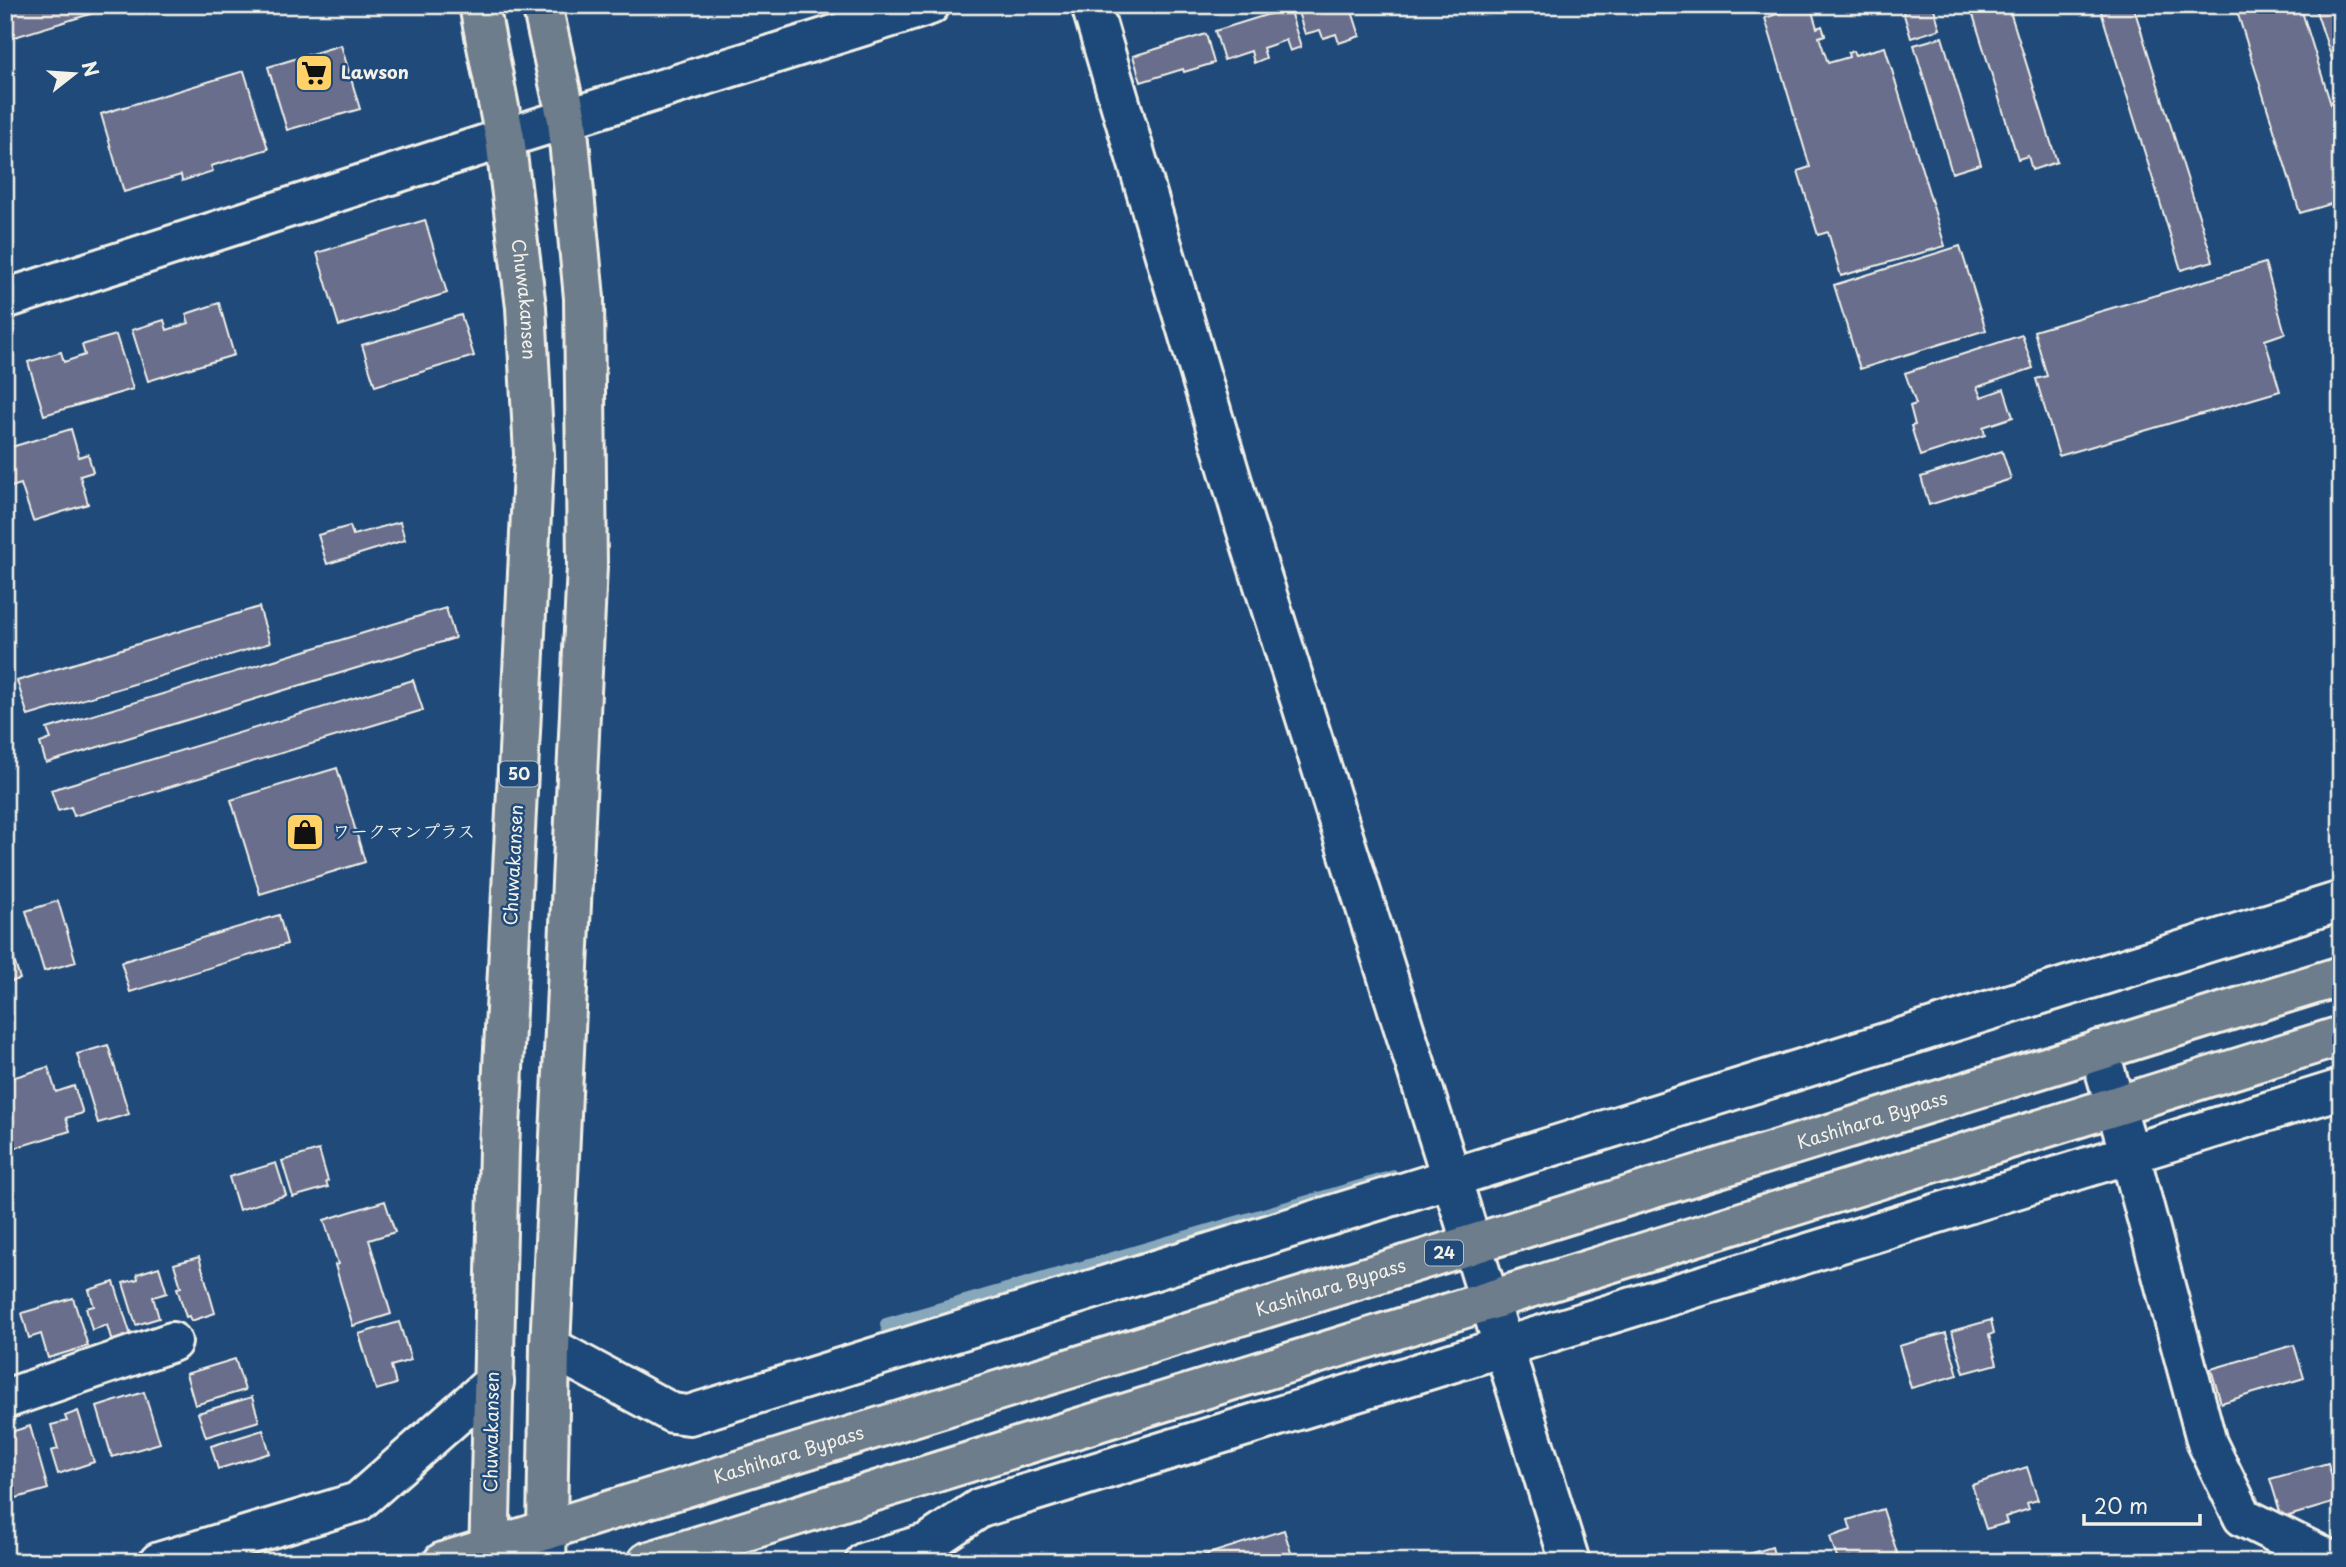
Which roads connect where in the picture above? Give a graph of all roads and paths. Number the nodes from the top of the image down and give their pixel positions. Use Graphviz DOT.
graph roads {
  1 [pos="479,5"];
  2 [pos="542,5"];
  3 [pos="930,5"];
  4 [pos="1091,5"];
  5 [pos="567,119"];
  6 [pos="505,138"];
  7 [pos="5,299"];
  8 [pos="2341,901"];
  9 [pos="2341,976"];
  10 [pos="2341,1036"];
  11 [pos="2099,1050"];
  12 [pos="2341,1089"];
  13 [pos="2116,1107"];
  14 [pos="2130,1155"];
  15 [pos="1451,1177"];
  16 [pos="1472,1245"];
  17 [pos="1489,1300"];
  18 [pos="172,1342"];
  19 [pos="550,1347"];
  20 [pos="1503,1347"];
  21 [pos="494,1382"];
  22 [pos="5,1399"];
  23 [pos="547,1546"];
  24 [pos="490,1554"];
  25 [pos="159,1562"];
  26 [pos="443,1562"];
  27 [pos="647,1562"];
  28 [pos="865,1562"];
  29 [pos="1570,1562"];
  30 [pos="2334,1562"];
  1 -- 6 [label="main road, Chuwakansen / 50"];
  2 -- 5 [label="main road"];
  3 -- 5 [label="street"];
  4 -- 15 [label="street"];
  5 -- 6 [label="street"];
  5 -- 19 [label="main road"];
  6 -- 7 [label="street"];
  6 -- 21 [label="main road, Chuwakansen / 50"];
  8 -- 15 [label="street"];
  9 -- 11 [label="main road, Kashihara Bypass / 24"];
  10 -- 13 [label="main road"];
  11 -- 13 [label="street"];
  11 -- 16 [label="main road, Kashihara Bypass / 24"];
  12 -- 14 [label="street"];
  13 -- 14 [label="street"];
  13 -- 17 [label="main road"];
  14 -- 20 [label="street"];
  14 -- 30 [label="street"];
  15 -- 16 [label="street"];
  15 -- 19 [label="street"];
  16 -- 17 [label="street"];
  16 -- 23 [label="main road, Kashihara Bypass / 24"];
  17 -- 20 [label="street"];
  17 -- 27 [label="main road"];
  18 -- 22 [label="street"];
  19 -- 23 [label="main road"];
  20 -- 28 [label="street"];
  20 -- 29 [label="street"];
  21 -- 24 [label="main road, Chuwakansen / 50"];
  21 -- 25 [label="street"];
  23 -- 24 [label="main road, Kashihara Bypass / 24"];
  24 -- 26 [label="main road, Kashihara Bypass / 24"];
}
